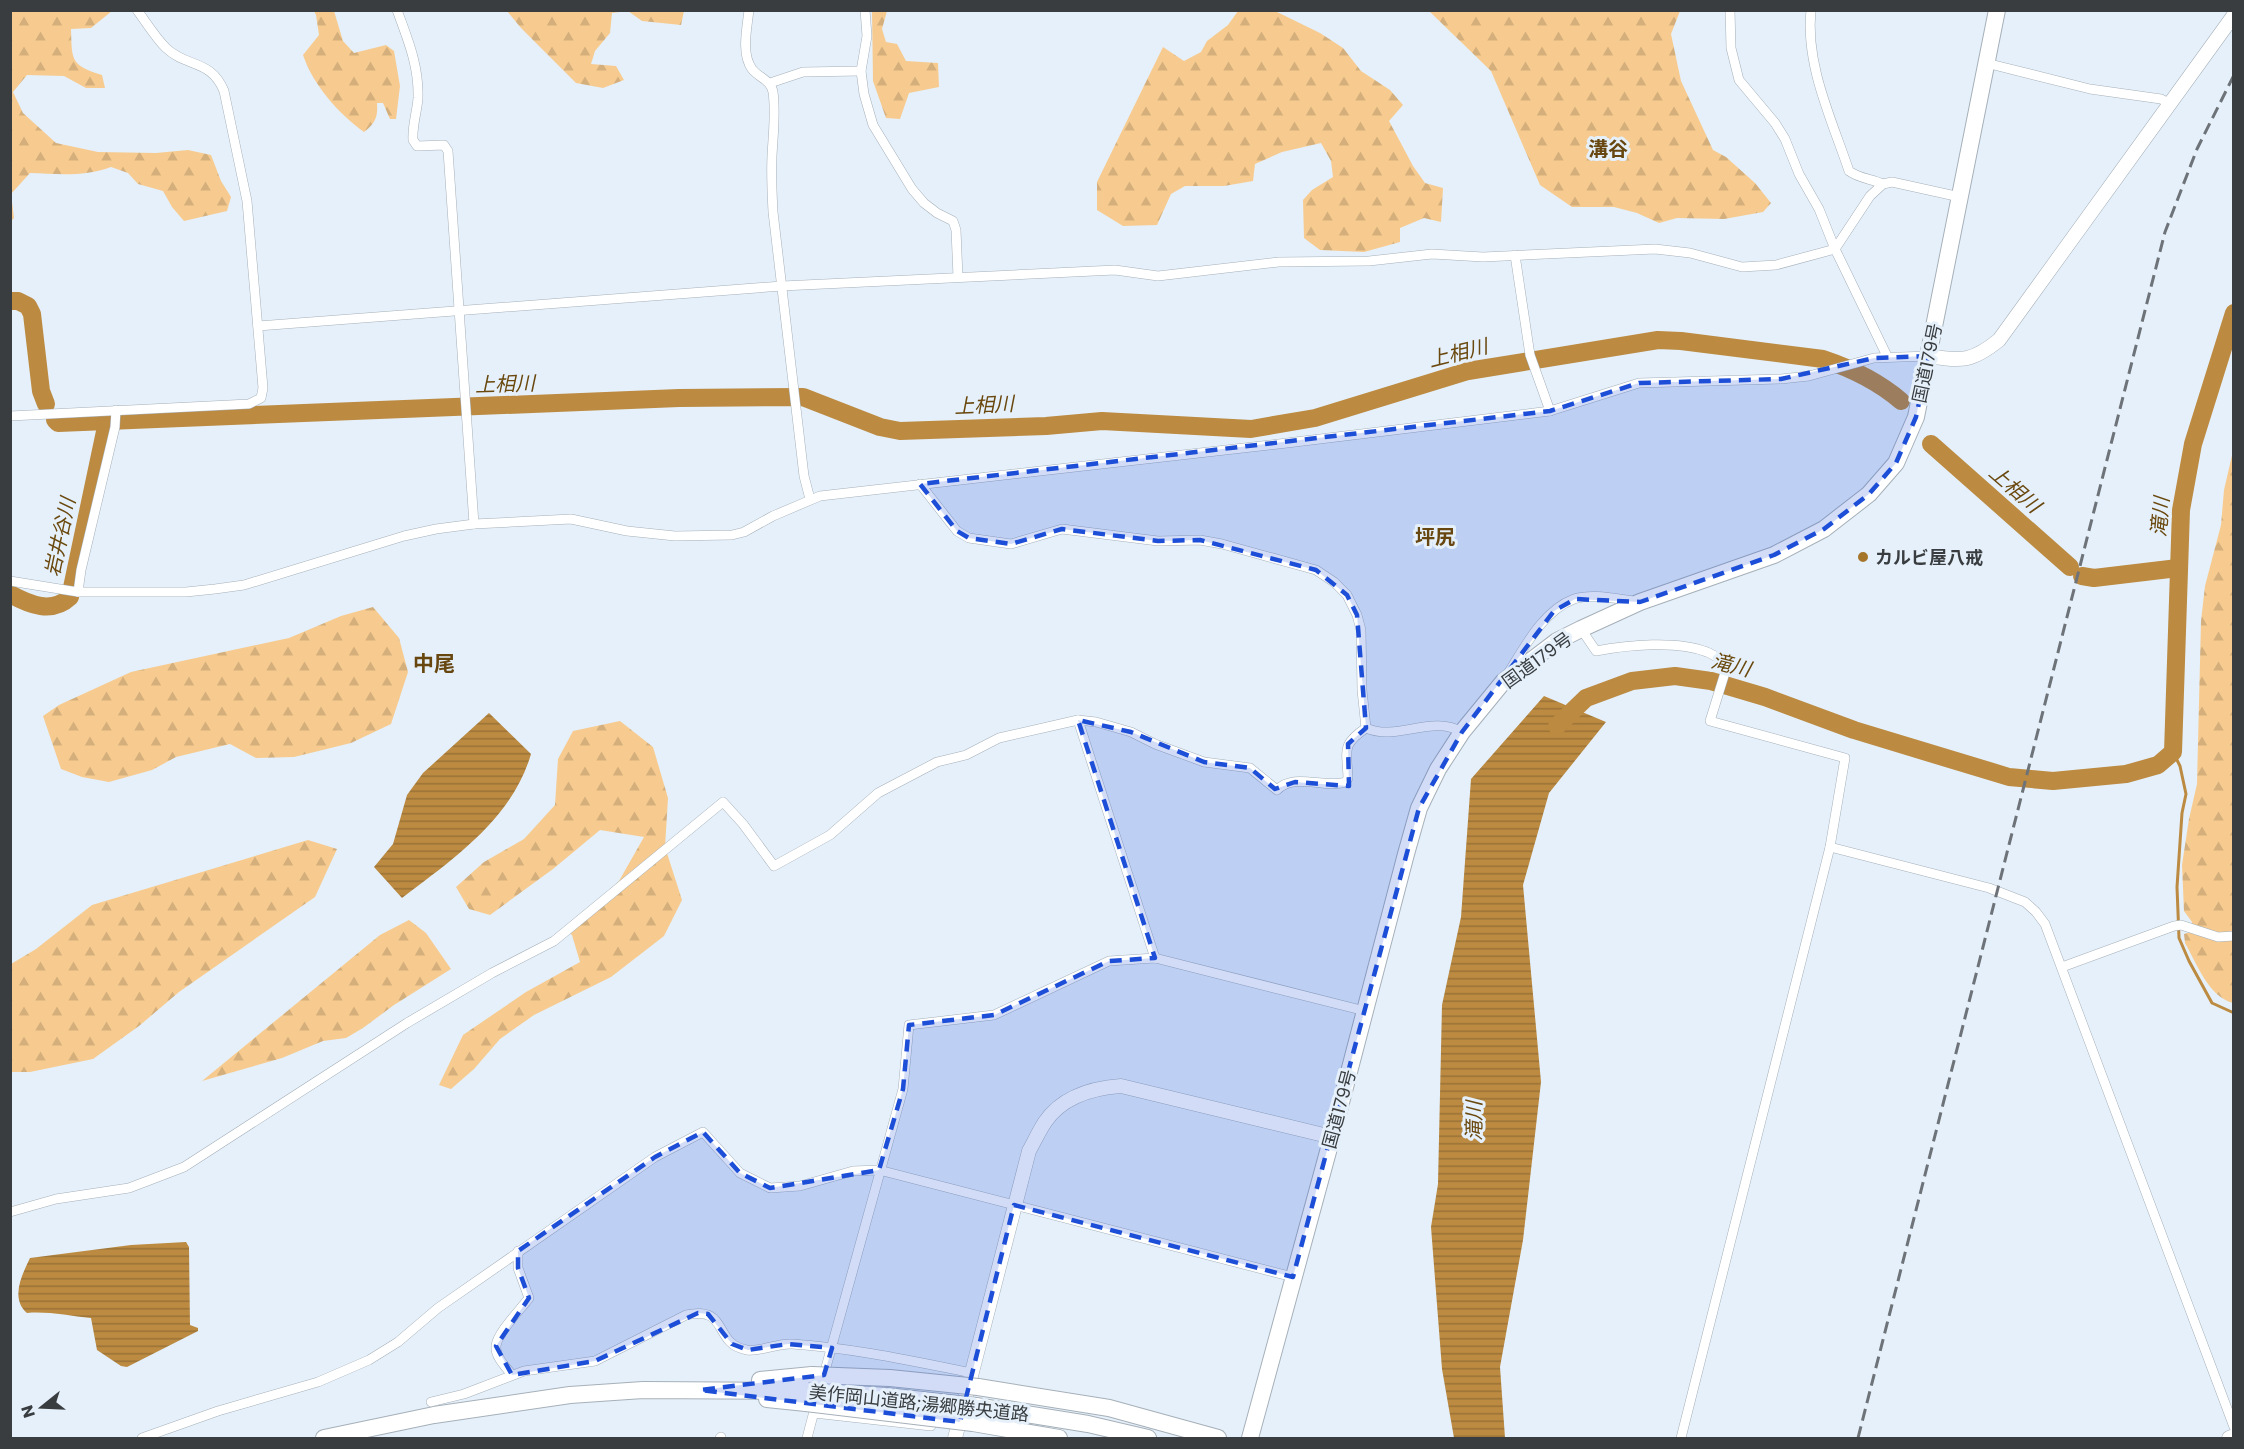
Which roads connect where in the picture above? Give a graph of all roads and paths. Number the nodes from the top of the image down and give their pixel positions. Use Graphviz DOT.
graph roads {
  1 [pos="137,10"];
  2 [pos="397,10"];
  3 [pos="749,10"];
  4 [pos="865,10"];
  5 [pos="1730,10"];
  6 [pos="1811,10"];
  7 [pos="1997,10"];
  8 [pos="2234,15"];
  9 [pos="1986,63"];
  10 [pos="861,71"];
  11 [pos="770,83"];
  12 [pos="2169,103"];
  13 [pos="1883,184"];
  14 [pos="1960,197"];
  15 [pos="1835,249"];
  16 [pos="1515,255"];
  17 [pos="958,278"];
  18 [pos="782,286"];
  19 [pos="459,311"];
  20 [pos="258,326"];
  21 [pos="1887,356"];
  22 [pos="1929,356"];
  23 [pos="1550,411"];
  24 [pos="116,413"];
  25 [pos="10,416"];
  26 [pos="920,484"];
  27 [pos="810,499"];
  28 [pos="474,524"];
  29 [pos="10,581"];
  30 [pos="74,592"];
  31 [pos="1640,602"];
  32 [pos="1581,629"];
  33 [pos="1503,682"];
  34 [pos="1078,720"];
  35 [pos="1366,728"];
  36 [pos="1462,732"];
  37 [pos="1830,847"];
  38 [pos="2234,936"];
  39 [pos="1155,958"];
  40 [pos="2062,967"];
  41 [pos="1365,1011"];
  42 [pos="1332,1137"];
  43 [pos="879,1170"];
  44 [pos="1014,1205"];
  45 [pos="10,1212"];
  46 [pos="518,1251"];
  47 [pos="1293,1277"];
  48 [pos="832,1348"];
  49 [pos="512,1375"];
  50 [pos="975,1380"];
  51 [pos="694,1391"];
  52 [pos="810,1396"];
  53 [pos="431,1402"];
  54 [pos="2234,1427"];
  55 [pos="962,1430"];
  56 [pos="2234,1437"];
  57 [pos="142,1438"];
  58 [pos="324,1438"];
  59 [pos="371,1438"];
  60 [pos="807,1438"];
  61 [pos="1059,1438"];
  62 [pos="1148,1438"];
  63 [pos="1218,1438"];
  64 [pos="1250,1438"];
  65 [pos="1681,1438"];
  66 [pos="2229,1438"];
  1 -- 20 [label="street"];
  2 -- 19 [label="street"];
  3 -- 11 [label="street"];
  4 -- 10 [label="street"];
  5 -- 15 [label="street"];
  6 -- 13 [label="street"];
  7 -- 9 [label="highway, 国道179号"];
  8 -- 12 [label="street"];
  9 -- 12 [label="street"];
  9 -- 14 [label="highway, 国道179号"];
  10 -- 11 [label="street"];
  10 -- 17 [label="street"];
  11 -- 18 [label="street"];
  12 -- 22 [label="street"];
  13 -- 14 [label="street"];
  13 -- 15 [label="street"];
  14 -- 22 [label="highway, 国道179号"];
  15 -- 16 [label="street"];
  15 -- 21 [label="street"];
  16 -- 17 [label="street"];
  16 -- 23 [label="street"];
  17 -- 18 [label="street"];
  18 -- 19 [label="street"];
  18 -- 27 [label="street"];
  19 -- 20 [label="street"];
  19 -- 28 [label="street"];
  20 -- 24 [label="street"];
  21 -- 22 [label="street"];
  21 -- 23 [label="street"];
  22 -- 31 [label="highway, 国道179号"];
  23 -- 26 [label="street"];
  24 -- 25 [label="street"];
  24 -- 30 [label="street"];
  26 -- 27 [label="street"];
  26 -- 35 [label="street"];
  27 -- 28 [label="street"];
  28 -- 30 [label="street"];
  29 -- 30 [label="street"];
  31 -- 32 [label="highway, 国道179号"];
  31 -- 33 [label="street"];
  32 -- 33 [label="highway, 国道179号"];
  32 -- 37 [label="street"];
  33 -- 36 [label="highway, 国道179号"];
  34 -- 35 [label="street"];
  34 -- 39 [label="street"];
  34 -- 45 [label="street"];
  35 -- 36 [label="street"];
  36 -- 41 [label="highway, 国道179号"];
  37 -- 40 [label="street"];
  37 -- 65 [label="street"];
  38 -- 40 [label="street"];
  39 -- 41 [label="street"];
  39 -- 43 [label="street"];
  40 -- 54 [label="street"];
  41 -- 42 [label="highway, 国道179号"];
  42 -- 44 [label="street"];
  42 -- 47 [label="highway, 国道179号"];
  43 -- 44 [label="street"];
  43 -- 46 [label="street"];
  43 -- 48 [label="street"];
  44 -- 47 [label="street"];
  44 -- 50 [label="street"];
  46 -- 49 [label="street"];
  46 -- 57 [label="street"];
  47 -- 64 [label="highway, 国道179号"];
  48 -- 49 [label="street"];
  48 -- 50 [label="street"];
  48 -- 52 [label="street"];
  49 -- 53 [label="street"];
  50 -- 52 [label="highway, bridge"];
  50 -- 55 [label="street"];
  50 -- 63 [label="highway"];
  51 -- 52 [label="highway, 美作岡山道路;湯郷勝央道路"];
  51 -- 58 [label="highway, 美作岡山道路;湯郷勝央道路"];
  51 -- 59 [label="highway, 美作岡山道路;湯郷勝央道路"];
  52 -- 55 [label="highway, bridge"];
  52 -- 60 [label="street"];
  52 -- 62 [label="highway, 美作岡山道路;湯郷勝央道路, bridge"];
  55 -- 61 [label="highway"];
  56 -- 66 [label="street"];
}
